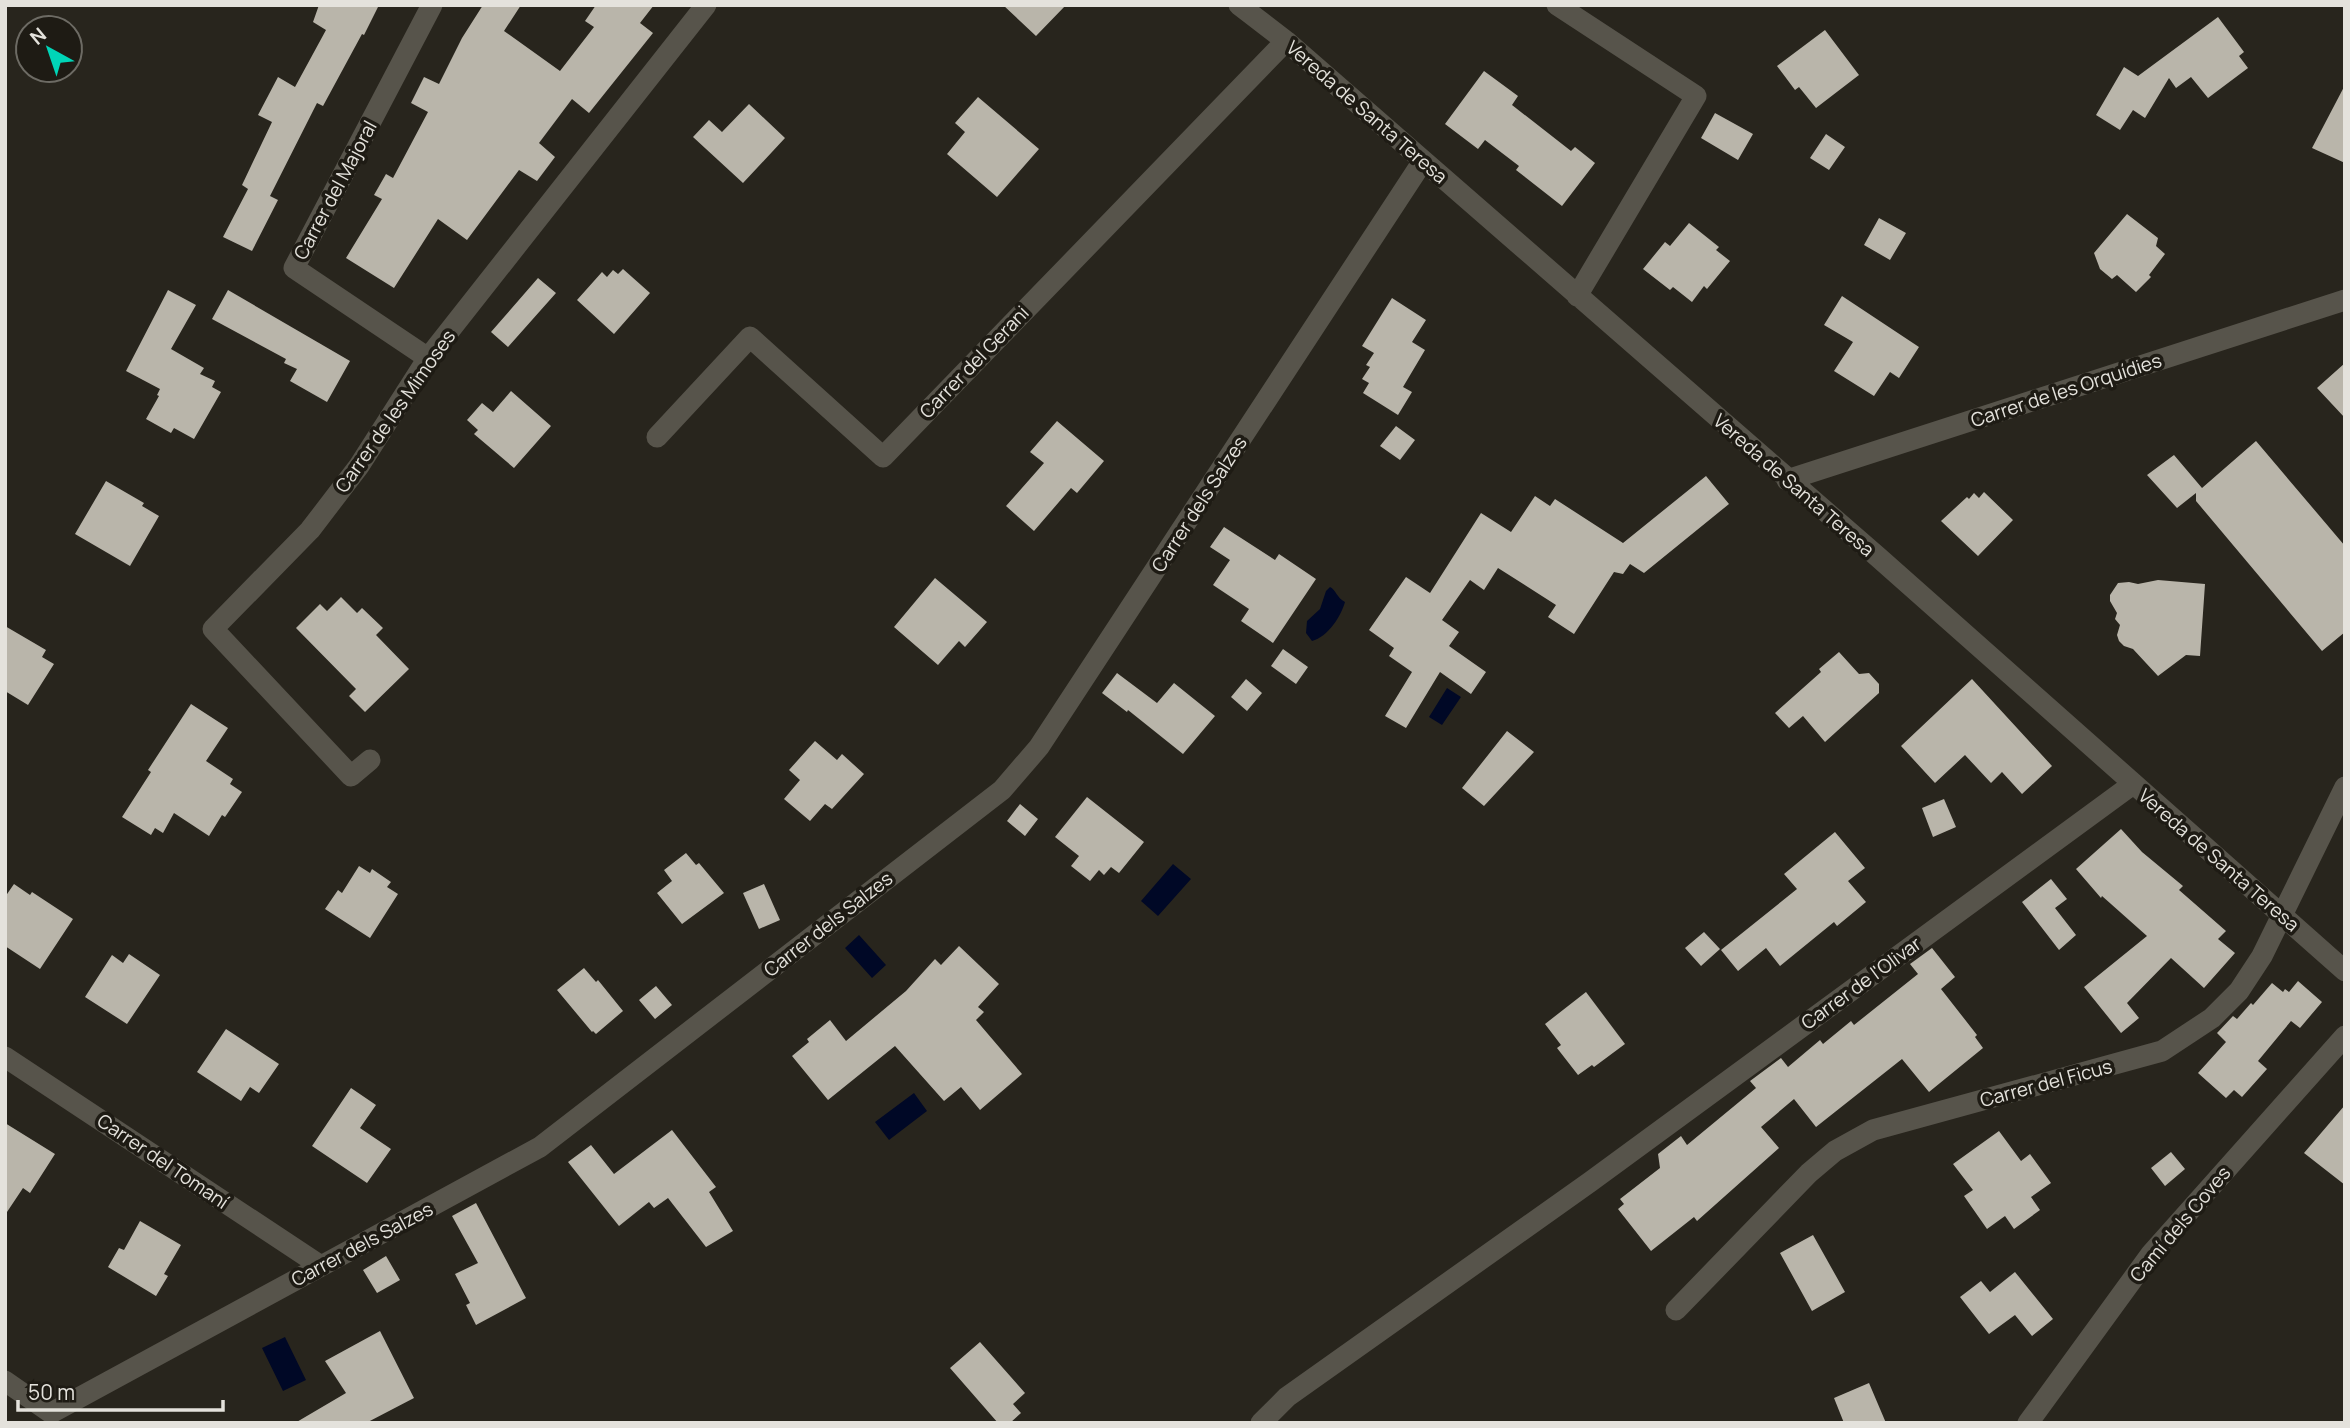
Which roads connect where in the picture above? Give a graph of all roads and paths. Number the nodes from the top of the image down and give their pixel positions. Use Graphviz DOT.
graph roads {
  1 [pos="432,5"];
  2 [pos="706,5"];
  3 [pos="1239,5"];
  4 [pos="1557,5"];
  5 [pos="1286,41"];
  6 [pos="1423,161"];
  7 [pos="1577,296"];
  8 [pos="2345,300"];
  9 [pos="428,358"];
  10 [pos="657,437"];
  11 [pos="1787,480"];
  12 [pos="370,761"];
  13 [pos="2133,783"];
  14 [pos="2345,787"];
  15 [pos="2281,915"];
  16 [pos="2345,971"];
  17 [pos="2345,1036"];
  18 [pos="5,1057"];
  19 [pos="321,1266"];
  20 [pos="1676,1310"];
  21 [pos="5,1381"];
  22 [pos="1261,1423"];
  23 [pos="2028,1423"];
  1 -- 9 [label="street, Carrer del Majoral"];
  2 -- 9 [label="street, Carrer de les Mimoses"];
  3 -- 5 [label="street, Vereda de Santa Teresa"];
  4 -- 7 [label="street"];
  5 -- 6 [label="street, Vereda de Santa Teresa"];
  5 -- 10 [label="street, Carrer del Gerani"];
  6 -- 7 [label="street, Vereda de Santa Teresa"];
  6 -- 19 [label="street, Carrer dels Salzes"];
  7 -- 11 [label="street, Vereda de Santa Teresa"];
  8 -- 11 [label="street, Carrer de les Orquídies"];
  9 -- 12 [label="street, Carrer de les Mimoses"];
  11 -- 13 [label="street, Vereda de Santa Teresa"];
  13 -- 15 [label="street, Vereda de Santa Teresa"];
  13 -- 22 [label="street, Carrer de l'Olivar"];
  14 -- 15 [label="street, Carrer del Ficus"];
  15 -- 16 [label="street, Vereda de Santa Teresa"];
  15 -- 20 [label="street, Carrer del Ficus"];
  17 -- 23 [label="street, Camí dels Coves"];
  18 -- 19 [label="street, Carrer del Tomaní"];
  19 -- 21 [label="street, Carrer dels Salzes"];
}
